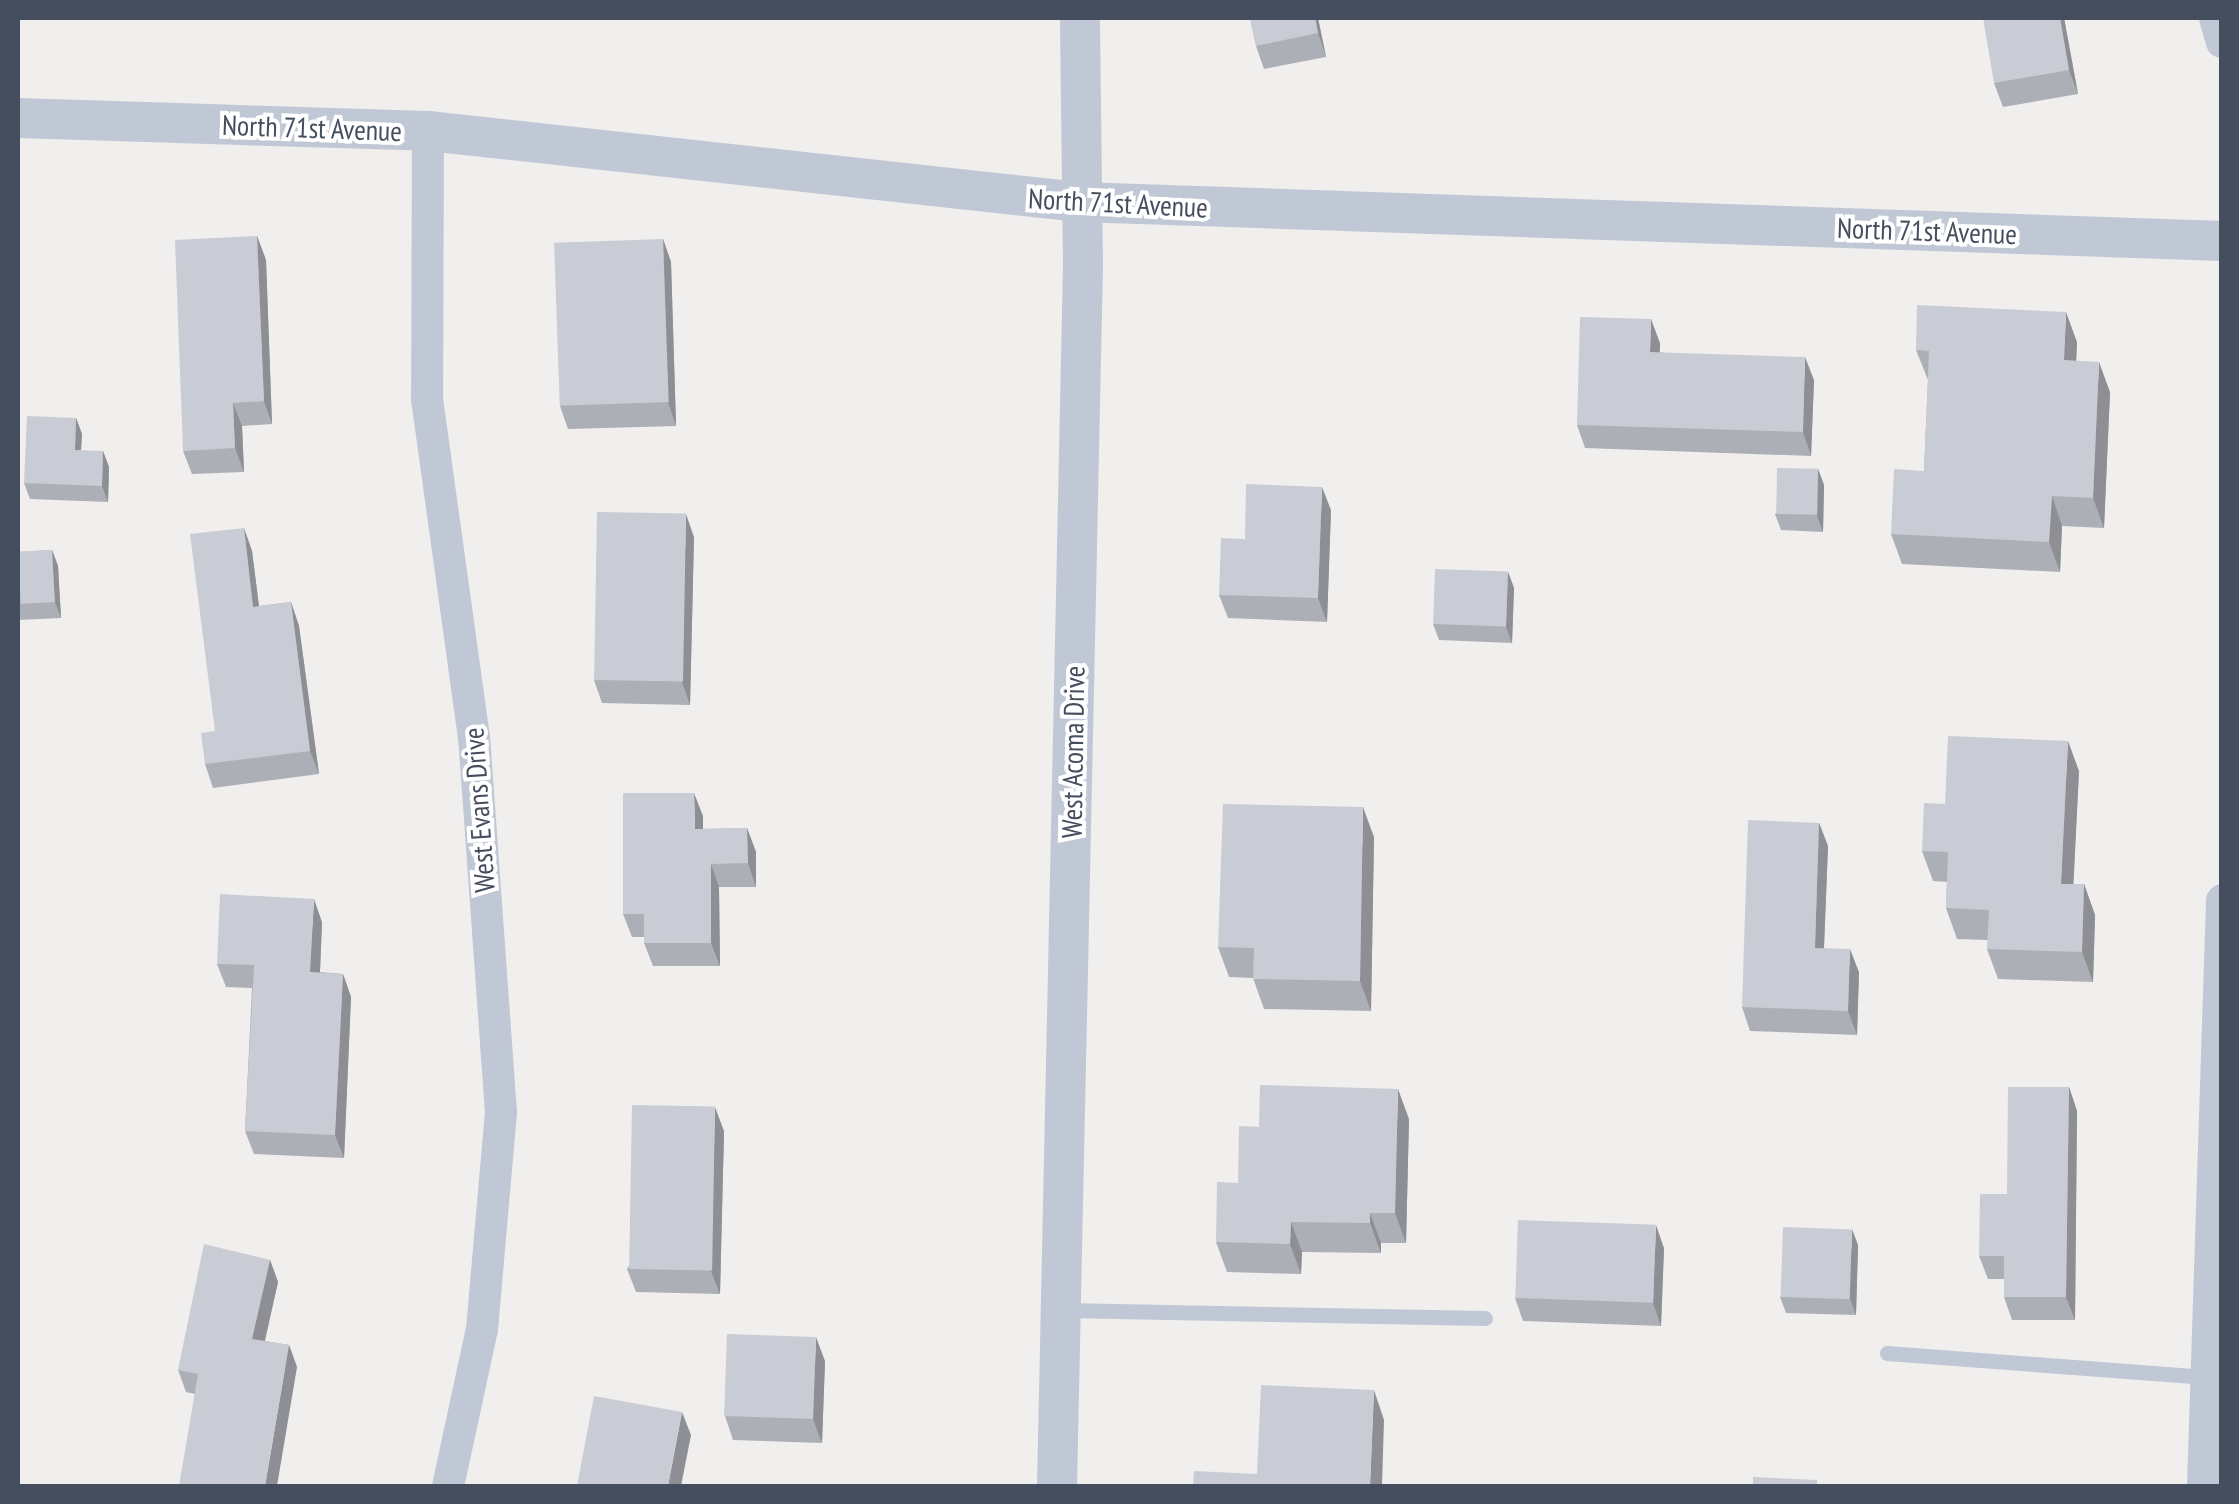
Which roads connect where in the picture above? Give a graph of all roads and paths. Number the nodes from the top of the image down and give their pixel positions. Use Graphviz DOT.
graph roads {
  1 [pos="1080,18"];
  2 [pos="2215,18"];
  3 [pos="2222,42"];
  4 [pos="18,118"];
  5 [pos="428,131"];
  6 [pos="1079,202"];
  7 [pos="2222,241"];
  8 [pos="2222,900"];
  9 [pos="1060,1310"];
  10 [pos="1485,1318"];
  11 [pos="1887,1353"];
  12 [pos="2206,1377"];
  13 [pos="448,1486"];
  14 [pos="1057,1486"];
  15 [pos="2203,1486"];
  1 -- 6 [label="street, West Acoma Drive"];
  2 -- 3 [label="street"];
  4 -- 5 [label="street, North 71st Avenue"];
  5 -- 6 [label="street, North 71st Avenue"];
  5 -- 13 [label="street, West Evans Drive"];
  6 -- 7 [label="street, North 71st Avenue"];
  6 -- 9 [label="street, West Acoma Drive"];
  8 -- 12 [label="street"];
  9 -- 10 [label="lane"];
  9 -- 14 [label="street, West Acoma Drive"];
  11 -- 12 [label="lane"];
  12 -- 15 [label="street"];
}
